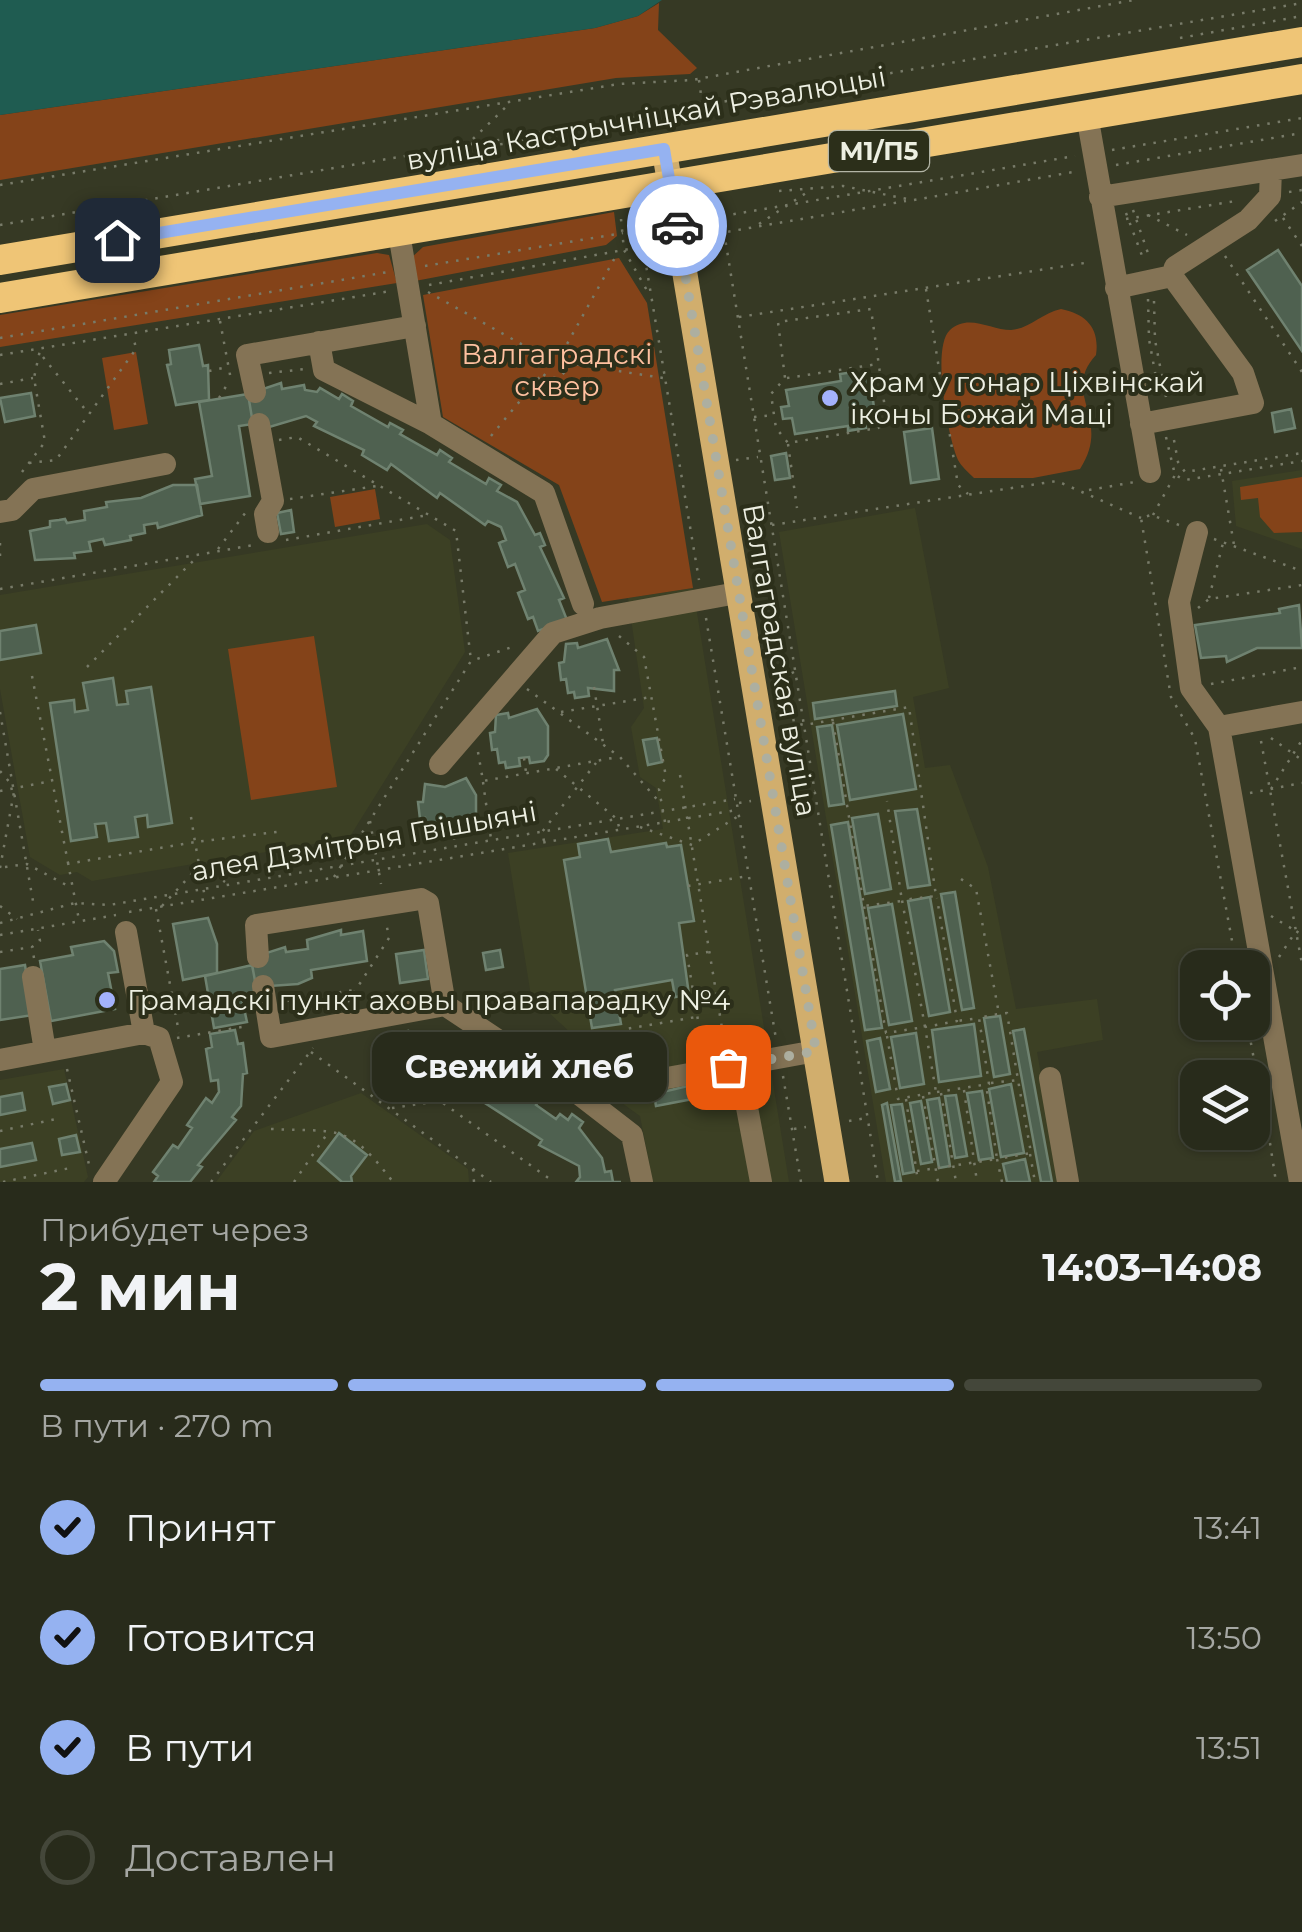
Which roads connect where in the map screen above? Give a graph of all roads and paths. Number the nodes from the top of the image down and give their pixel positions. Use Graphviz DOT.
graph roads {
  1 [pos="1134,0"];
  2 [pos="1302,3"];
  3 [pos="1289,44"];
  4 [pos="698,78"];
  5 [pos="1292,81"];
  6 [pos="511,102"];
  7 [pos="702,102"];
  8 [pos="1087,116"];
  9 [pos="704,118"];
  10 [pos="1302,118"];
  11 [pos="605,122"];
  12 [pos="531,133"];
  13 [pos="1302,133"];
  14 [pos="607,135"];
  15 [pos="528,140"];
  16 [pos="470,142"];
  17 [pos="566,142"];
  18 [pos="664,149"];
  19 [pos="1095,160"];
  20 [pos="1302,165"];
  21 [pos="1271,170"];
  22 [pos="0,185"];
  23 [pos="670,188"];
  24 [pos="1302,190"];
  25 [pos="775,191"];
  26 [pos="808,192"];
  27 [pos="864,192"];
  28 [pos="718,195"];
  29 [pos="912,200"];
  30 [pos="1236,201"];
  31 [pos="793,204"];
  32 [pos="1276,206"];
  33 [pos="1120,208"];
  34 [pos="620,211"];
  35 [pos="1148,215"];
  36 [pos="721,216"];
  37 [pos="0,225"];
  38 [pos="755,226"];
  39 [pos="623,232"];
  40 [pos="724,232"];
  41 [pos="399,233"];
  42 [pos="694,237"];
  43 [pos="658,244"];
  44 [pos="1207,246"];
  45 [pos="1302,246"];
  46 [pos="643,247"];
  47 [pos="621,250"];
  48 [pos="1110,259"];
  49 [pos="0,260"];
  50 [pos="407,279"];
  51 [pos="1157,279"];
  52 [pos="926,288"];
  53 [pos="1116,288"];
  54 [pos="0,298"];
  55 [pos="652,300"];
  56 [pos="737,317"];
  57 [pos="220,320"];
  58 [pos="416,326"];
  59 [pos="133,333"];
  60 [pos="0,338"];
  61 [pos="319,342"];
  62 [pos="40,348"];
  63 [pos="562,353"];
  64 [pos="0,355"];
  65 [pos="41,355"];
  66 [pos="541,356"];
  67 [pos="567,363"];
  68 [pos="879,364"];
  69 [pos="228,367"];
  70 [pos="311,369"];
  71 [pos="209,371"];
  72 [pos="1302,372"];
  73 [pos="542,373"];
  74 [pos="34,378"];
  75 [pos="665,378"];
  76 [pos="785,378"];
  77 [pos="257,381"];
  78 [pos="0,384"];
  79 [pos="218,398"];
  80 [pos="88,414"];
  81 [pos="774,414"];
  82 [pos="752,418"];
  83 [pos="1158,421"];
  84 [pos="431,424"];
  85 [pos="261,433"];
  86 [pos="788,443"];
  87 [pos="478,452"];
  88 [pos="1302,453"];
  89 [pos="1302,461"];
  90 [pos="29,463"];
  91 [pos="165,464"];
  92 [pos="1221,467"];
  93 [pos="1150,472"];
  94 [pos="1175,475"];
  95 [pos="1222,475"];
  96 [pos="20,476"];
  97 [pos="969,495"];
  98 [pos="797,508"];
  99 [pos="0,512"];
  100 [pos="428,515"];
  101 [pos="1152,516"];
  102 [pos="1142,518"];
  103 [pos="770,526"];
  104 [pos="1197,532"];
  105 [pos="266,539"];
  106 [pos="1223,542"];
  107 [pos="0,543"];
  108 [pos="1234,546"];
  109 [pos="199,555"];
  110 [pos="0,558"];
  111 [pos="1302,570"];
  112 [pos="1302,585"];
  113 [pos="0,589"];
  114 [pos="737,593"];
  115 [pos="702,600"];
  116 [pos="1209,600"];
  117 [pos="591,611"];
  118 [pos="1191,614"];
  119 [pos="520,644"];
  120 [pos="472,661"];
  121 [pos="1302,667"];
  122 [pos="86,668"];
  123 [pos="795,671"];
  124 [pos="32,676"];
  125 [pos="514,679"];
  126 [pos="594,688"];
  127 [pos="1192,691"];
  128 [pos="651,697"];
  129 [pos="596,706"];
  130 [pos="0,712"];
  131 [pos="560,712"];
  132 [pos="1302,712"];
  133 [pos="832,720"];
  134 [pos="804,725"];
  135 [pos="473,726"];
  136 [pos="1219,727"];
  137 [pos="1302,740"];
  138 [pos="603,744"];
  139 [pos="1293,754"];
  140 [pos="620,756"];
  141 [pos="524,758"];
  142 [pos="598,760"];
  143 [pos="1302,760"];
  144 [pos="440,764"];
  145 [pos="555,768"];
  146 [pos="0,771"];
  147 [pos="526,773"];
  148 [pos="680,775"];
  149 [pos="483,781"];
  150 [pos="52,782"];
  151 [pos="1302,783"];
  152 [pos="577,787"];
  153 [pos="15,789"];
  154 [pos="815,790"];
  155 [pos="1270,790"];
  156 [pos="0,791"];
  157 [pos="792,795"];
  158 [pos="1232,796"];
  159 [pos="737,801"];
  160 [pos="751,801"];
  161 [pos="887,801"];
  162 [pos="1206,801"];
  163 [pos="662,805"];
  164 [pos="685,808"];
  165 [pos="663,811"];
  166 [pos="739,812"];
  167 [pos="191,817"];
  168 [pos="687,818"];
  169 [pos="617,819"];
  170 [pos="370,821"];
  171 [pos="665,822"];
  172 [pos="639,826"];
  173 [pos="452,827"];
  174 [pos="619,830"];
  175 [pos="284,831"];
  176 [pos="542,832"];
  177 [pos="491,840"];
  178 [pos="195,842"];
  179 [pos="544,842"];
  180 [pos="692,845"];
  181 [pos="456,846"];
  182 [pos="377,860"];
  183 [pos="28,864"];
  184 [pos="67,864"];
  185 [pos="200,864"];
  186 [pos="342,865"];
  187 [pos="2,868"];
  188 [pos="379,870"];
  189 [pos="749,876"];
  190 [pos="333,878"];
  191 [pos="961,879"];
  192 [pos="228,884"];
  193 [pos="698,884"];
  194 [pos="688,886"];
  195 [pos="72,888"];
  196 [pos="203,889"];
  197 [pos="172,894"];
  198 [pos="936,896"];
  199 [pos="205,900"];
  200 [pos="902,900"];
  201 [pos="75,903"];
  202 [pos="384,904"];
  203 [pos="0,906"];
  204 [pos="864,906"];
  205 [pos="158,907"];
  206 [pos="35,910"];
  207 [pos="27,918"];
  208 [pos="19,920"];
  209 [pos="79,921"];
  210 [pos="0,923"];
  211 [pos="29,930"];
  212 [pos="126,932"];
  213 [pos="0,935"];
  214 [pos="32,947"];
  215 [pos="1234,950"];
  216 [pos="0,952"];
  217 [pos="709,952"];
  218 [pos="258,957"];
  219 [pos="1302,964"];
  220 [pos="33,977"];
  221 [pos="356,990"];
  222 [pos="445,1005"];
  223 [pos="359,1008"];
  224 [pos="271,1012"];
  225 [pos="997,1014"];
  226 [pos="698,1017"];
  227 [pos="978,1018"];
  228 [pos="957,1021"];
  229 [pos="330,1026"];
  230 [pos="925,1026"];
  231 [pos="886,1034"];
  232 [pos="162,1039"];
  233 [pos="54,1050"];
  234 [pos="816,1051"];
  235 [pos="310,1052"];
  236 [pos="586,1057"];
  237 [pos="780,1058"];
  238 [pos="0,1060"];
  239 [pos="725,1068"];
  240 [pos="1050,1078"];
  241 [pos="1018,1080"];
  242 [pos="988,1084"];
  243 [pos="963,1088"];
  244 [pos="939,1091"];
  245 [pos="579,1094"];
  246 [pos="922,1094"];
  247 [pos="906,1097"];
  248 [pos="389,1109"];
  249 [pos="868,1118"];
  250 [pos="56,1119"];
  251 [pos="843,1122"];
  252 [pos="806,1127"];
  253 [pos="271,1129"];
  254 [pos="793,1129"];
  255 [pos="0,1131"];
  256 [pos="329,1132"];
  257 [pos="1030,1153"];
  258 [pos="998,1159"];
  259 [pos="974,1162"];
  260 [pos="70,1168"];
  261 [pos="935,1168"];
  262 [pos="954,1168"];
  263 [pos="473,1169"];
  264 [pos="917,1172"];
  265 [pos="98,1181"];
  266 [pos="4,1182"];
  267 [pos="211,1182"];
  268 [pos="294,1182"];
  269 [pos="393,1182"];
  270 [pos="474,1182"];
  271 [pos="491,1182"];
  272 [pos="554,1182"];
  273 [pos="642,1182"];
  274 [pos="760,1182"];
  275 [pos="801,1182"];
  276 [pos="838,1182"];
  277 [pos="878,1182"];
  278 [pos="918,1182"];
  279 [pos="938,1182"];
  280 [pos="956,1182"];
  281 [pos="978,1182"];
  282 [pos="1002,1182"];
  283 [pos="1035,1182"];
  284 [pos="1068,1182"];
  285 [pos="1300,1182"];
  1 -- 4 [label="path"];
  2 -- 7 [label="path"];
  3 -- 5 [label="highway"];
  3 -- 18 [label="highway, вуліца Кастрычніцкай Рэвалюцыі / М1/П5"];
  4 -- 6 [label="path"];
  4 -- 7 [label="path"];
  5 -- 8 [label="highway, М1/П5"];
  6 -- 16 [label="path"];
  6 -- 22 [label="path"];
  7 -- 9 [label="path"];
  7 -- 11 [label="path"];
  8 -- 19 [label="lane"];
  8 -- 23 [label="highway, М1/П5"];
  10 -- 19 [label="path"];
  11 -- 12 [label="path"];
  11 -- 14 [label="path"];
  12 -- 15 [label="path"];
  12 -- 16 [label="path"];
  13 -- 19 [label="path"];
  15 -- 16 [label="path"];
  15 -- 17 [label="path"];
  16 -- 37 [label="path"];
  18 -- 23 [label="main road, Валгаградская вуліца"];
  18 -- 49 [label="highway, вуліца Кастрычніцкай Рэвалюцыі / М1/П5"];
  19 -- 27 [label="path"];
  19 -- 29 [label="path"];
  19 -- 33 [label="lane"];
  20 -- 21 [label="lane"];
  21 -- 32 [label="lane"];
  21 -- 33 [label="lane"];
  23 -- 41 [label="highway, М1/П5"];
  23 -- 114 [label="main road, Валгаградская вуліца"];
  24 -- 32 [label="path"];
  25 -- 26 [label="path"];
  26 -- 27 [label="path"];
  26 -- 31 [label="path"];
  27 -- 29 [label="path"];
  27 -- 31 [label="path"];
  28 -- 36 [label="path"];
  29 -- 38 [label="path"];
  30 -- 35 [label="path"];
  31 -- 36 [label="path"];
  31 -- 38 [label="path"];
  32 -- 44 [label="lane"];
  32 -- 45 [label="path"];
  33 -- 35 [label="path"];
  33 -- 48 [label="lane"];
  33 -- 51 [label="path"];
  34 -- 39 [label="path"];
  35 -- 44 [label="path"];
  36 -- 40 [label="path"];
  38 -- 40 [label="path"];
  39 -- 47 [label="path"];
  39 -- 50 [label="path"];
  40 -- 42 [label="path"];
  40 -- 56 [label="path"];
  41 -- 50 [label="lane"];
  41 -- 54 [label="highway, М1/П5"];
  43 -- 46 [label="path"];
  44 -- 51 [label="lane"];
  44 -- 72 [label="path"];
  46 -- 47 [label="path"];
  46 -- 55 [label="path"];
  47 -- 55 [label="path"];
  47 -- 63 [label="path"];
  47 -- 66 [label="path"];
  48 -- 52 [label="path"];
  48 -- 53 [label="lane"];
  50 -- 57 [label="path"];
  50 -- 58 [label="lane"];
  50 -- 60 [label="path"];
  51 -- 53 [label="lane"];
  51 -- 83 [label="path"];
  51 -- 83 [label="lane"];
  52 -- 56 [label="path"];
  52 -- 97 [label="path"];
  53 -- 83 [label="lane"];
  55 -- 75 [label="path"];
  56 -- 82 [label="path"];
  57 -- 59 [label="path"];
  57 -- 69 [label="path"];
  58 -- 61 [label="lane"];
  58 -- 84 [label="lane"];
  59 -- 62 [label="path"];
  59 -- 80 [label="path"];
  61 -- 77 [label="lane"];
  61 -- 84 [label="lane"];
  62 -- 64 [label="path"];
  62 -- 65 [label="path"];
  63 -- 66 [label="path"];
  63 -- 67 [label="path"];
  65 -- 74 [label="path"];
  65 -- 80 [label="path"];
  66 -- 73 [label="path"];
  67 -- 73 [label="path"];
  67 -- 75 [label="path"];
  68 -- 76 [label="path"];
  68 -- 76 [label="path"];
  68 -- 86 [label="path"];
  69 -- 71 [label="path"];
  69 -- 77 [label="path"];
  70 -- 77 [label="path"];
  73 -- 87 [label="path"];
  74 -- 78 [label="path"];
  74 -- 90 [label="path"];
  75 -- 115 [label="path"];
  76 -- 81 [label="path"];
  77 -- 79 [label="path"];
  80 -- 90 [label="path"];
  81 -- 82 [label="path"];
  81 -- 86 [label="path"];
  82 -- 103 [label="path"];
  83 -- 92 [label="path"];
  83 -- 93 [label="lane"];
  83 -- 94 [label="path"];
  84 -- 87 [label="lane"];
  85 -- 100 [label="path"];
  85 -- 105 [label="lane"];
  86 -- 98 [label="path"];
  87 -- 117 [label="lane"];
  88 -- 92 [label="path"];
  89 -- 95 [label="path"];
  90 -- 96 [label="path"];
  91 -- 99 [label="lane"];
  92 -- 95 [label="path"];
  94 -- 95 [label="path"];
  94 -- 101 [label="path"];
  95 -- 108 [label="path"];
  97 -- 102 [label="path"];
  97 -- 103 [label="path"];
  100 -- 105 [label="path"];
  100 -- 120 [label="path"];
  101 -- 102 [label="path"];
  101 -- 104 [label="path"];
  102 -- 127 [label="path"];
  103 -- 123 [label="path"];
  104 -- 106 [label="path"];
  104 -- 127 [label="lane"];
  105 -- 109 [label="path"];
  106 -- 108 [label="path"];
  106 -- 116 [label="path"];
  107 -- 110 [label="path"];
  108 -- 111 [label="path"];
  109 -- 113 [label="path"];
  109 -- 122 [label="path"];
  112 -- 116 [label="path"];
  114 -- 115 [label="lane"];
  114 -- 234 [label="main road, Валгаградская вуліца"];
  115 -- 117 [label="lane"];
  115 -- 159 [label="path"];
  116 -- 118 [label="path"];
  117 -- 125 [label="lane"];
  117 -- 128 [label="path"];
  119 -- 120 [label="path"];
  120 -- 170 [label="path"];
  121 -- 127 [label="path"];
  123 -- 134 [label="path"];
  123 -- 134 [label="path"];
  124 -- 150 [label="path"];
  125 -- 131 [label="path"];
  125 -- 135 [label="lane"];
  126 -- 129 [label="path"];
  127 -- 136 [label="lane"];
  127 -- 162 [label="path"];
  128 -- 129 [label="path"];
  128 -- 163 [label="path"];
  129 -- 131 [label="path"];
  129 -- 138 [label="path"];
  130 -- 153 [label="path"];
  131 -- 138 [label="path"];
  132 -- 136 [label="lane"];
  133 -- 134 [label="path"];
  133 -- 198 [label="path"];
  133 -- 204 [label="path"];
  134 -- 154 [label="path"];
  135 -- 144 [label="lane"];
  135 -- 149 [label="path"];
  136 -- 158 [label="lane"];
  137 -- 139 [label="path"];
  138 -- 140 [label="path"];
  139 -- 143 [label="path"];
  139 -- 155 [label="path"];
  139 -- 155 [label="path"];
  140 -- 142 [label="path"];
  140 -- 163 [label="path"];
  141 -- 147 [label="path"];
  142 -- 145 [label="path"];
  142 -- 152 [label="path"];
  145 -- 147 [label="path"];
  145 -- 152 [label="path"];
  146 -- 153 [label="path"];
  147 -- 149 [label="path"];
  148 -- 164 [label="path"];
  149 -- 177 [label="path"];
  150 -- 153 [label="path"];
  150 -- 184 [label="path"];
  151 -- 155 [label="path"];
  152 -- 169 [label="path"];
  152 -- 176 [label="path"];
  153 -- 156 [label="path"];
  153 -- 183 [label="path"];
  153 -- 187 [label="path"];
  154 -- 157 [label="path"];
  154 -- 249 [label="path"];
  155 -- 158 [label="path"];
  155 -- 219 [label="path"];
  158 -- 162 [label="path"];
  158 -- 285 [label="lane"];
  159 -- 160 [label="path, алея Дзмітрыя Гвішыяні"];
  159 -- 164 [label="path, алея Дзмітрыя Гвішыяні"];
  159 -- 166 [label="path"];
  161 -- 200 [label="path"];
  162 -- 215 [label="path"];
  163 -- 165 [label="path"];
  164 -- 165 [label="path, алея Дзмітрыя Гвішыяні"];
  164 -- 168 [label="path"];
  165 -- 169 [label="path, алея Дзмітрыя Гвішыяні"];
  165 -- 171 [label="path"];
  166 -- 168 [label="path, алея Дзмітрыя Гвішыяні"];
  166 -- 180 [label="path"];
  166 -- 189 [label="path"];
  167 -- 178 [label="path"];
  168 -- 171 [label="path, алея Дзмітрыя Гвішыяні"];
  168 -- 180 [label="path"];
  169 -- 174 [label="path"];
  169 -- 176 [label="path, алея Дзмітрыя Гвішыяні"];
  170 -- 182 [label="path"];
  170 -- 186 [label="path"];
  171 -- 172 [label="path, алея Дзмітрыя Гвішыяні"];
  172 -- 174 [label="path, алея Дзмітрыя Гвішыяні"];
  172 -- 180 [label="path"];
  173 -- 181 [label="path"];
  174 -- 179 [label="path, алея Дзмітрыя Гвішыяні"];
  175 -- 178 [label="path"];
  176 -- 177 [label="path, алея Дзмітрыя Гвішыяні"];
  176 -- 179 [label="path"];
  177 -- 181 [label="path, алея Дзмітрыя Гвішыяні"];
  178 -- 184 [label="path"];
  178 -- 185 [label="path"];
  179 -- 188 [label="path, алея Дзмітрыя Гвішыяні"];
  180 -- 193 [label="path"];
  181 -- 182 [label="path, алея Дзмітрыя Гвішыяні"];
  182 -- 186 [label="path, алея Дзмітрыя Гвішыяні"];
  182 -- 188 [label="path"];
  183 -- 187 [label="path"];
  183 -- 195 [label="path"];
  183 -- 206 [label="path"];
  184 -- 195 [label="path"];
  185 -- 192 [label="path"];
  185 -- 196 [label="path"];
  185 -- 197 [label="path"];
  186 -- 190 [label="path"];
  186 -- 192 [label="path, алея Дзмітрыя Гвішыяні"];
  188 -- 190 [label="path, алея Дзмітрыя Гвішыяні"];
  188 -- 202 [label="path"];
  189 -- 193 [label="path"];
  189 -- 237 [label="path"];
  190 -- 199 [label="path, алея Дзмітрыя Гвішыяні"];
  191 -- 225 [label="path"];
  192 -- 196 [label="path, алея Дзмітрыя Гвішыяні"];
  193 -- 194 [label="path"];
  193 -- 217 [label="path"];
  195 -- 201 [label="path"];
  196 -- 197 [label="path, алея Дзмітрыя Гвішыяні"];
  196 -- 199 [label="path"];
  197 -- 201 [label="path, алея Дзмітрыя Гвішыяні"];
  197 -- 205 [label="path"];
  198 -- 200 [label="path"];
  198 -- 228 [label="path"];
  199 -- 205 [label="path, алея Дзмітрыя Гвішыяні"];
  200 -- 204 [label="path"];
  200 -- 230 [label="path"];
  201 -- 206 [label="path, алея Дзмітрыя Гвішыяні"];
  201 -- 209 [label="path"];
  202 -- 218 [label="lane"];
  202 -- 221 [label="path"];
  202 -- 222 [label="lane"];
  203 -- 208 [label="path"];
  204 -- 231 [label="path"];
  205 -- 209 [label="path, алея Дзмітрыя Гвішыяні"];
  205 -- 232 [label="path"];
  206 -- 207 [label="path"];
  207 -- 208 [label="path"];
  207 -- 211 [label="path"];
  208 -- 210 [label="path"];
  209 -- 211 [label="path, алея Дзмітрыя Гвішыяні"];
  211 -- 213 [label="path, алея Дзмітрыя Гвішыяні"];
  212 -- 232 [label="lane"];
  214 -- 216 [label="path"];
  217 -- 226 [label="path"];
  217 -- 239 [label="path"];
  220 -- 233 [label="lane"];
  221 -- 223 [label="path"];
  221 -- 224 [label="path"];
  222 -- 229 [label="lane"];
  222 -- 245 [label="lane"];
  224 -- 229 [label="lane"];
  224 -- 232 [label="path"];
  224 -- 235 [label="path"];
  225 -- 227 [label="path"];
  225 -- 241 [label="path"];
  226 -- 236 [label="path"];
  226 -- 239 [label="path"];
  227 -- 228 [label="path"];
  227 -- 242 [label="path"];
  228 -- 230 [label="path"];
  229 -- 235 [label="path"];
  230 -- 231 [label="path"];
  230 -- 244 [label="path"];
  231 -- 247 [label="path"];
  232 -- 233 [label="lane"];
  232 -- 265 [label="lane"];
  233 -- 238 [label="lane"];
  233 -- 265 [label="path"];
  234 -- 237 [label="lane"];
  234 -- 276 [label="main road, Валгаградская вуліца"];
  235 -- 248 [label="path"];
  235 -- 267 [label="path"];
  237 -- 239 [label="lane"];
  237 -- 254 [label="path"];
  239 -- 245 [label="lane"];
  239 -- 274 [label="lane"];
  240 -- 284 [label="lane"];
  241 -- 242 [label="path"];
  241 -- 257 [label="path"];
  242 -- 243 [label="path"];
  242 -- 258 [label="path"];
  243 -- 244 [label="path"];
  243 -- 259 [label="path"];
  244 -- 246 [label="path"];
  244 -- 262 [label="path"];
  245 -- 273 [label="lane"];
  246 -- 247 [label="path"];
  246 -- 261 [label="path"];
  247 -- 264 [label="path"];
  248 -- 263 [label="path"];
  248 -- 272 [label="path"];
  249 -- 251 [label="path"];
  249 -- 277 [label="path"];
  250 -- 255 [label="path"];
  252 -- 254 [label="path"];
  253 -- 256 [label="path"];
  254 -- 275 [label="path"];
  256 -- 268 [label="path"];
  256 -- 269 [label="path"];
  257 -- 258 [label="path"];
  257 -- 283 [label="path"];
  258 -- 259 [label="path"];
  258 -- 282 [label="path"];
  259 -- 262 [label="path"];
  259 -- 281 [label="path"];
  260 -- 266 [label="path"];
  261 -- 262 [label="path"];
  261 -- 264 [label="path"];
  261 -- 279 [label="path"];
  262 -- 280 [label="path"];
  263 -- 270 [label="path"];
  263 -- 271 [label="path"];
  264 -- 278 [label="path"];
}
